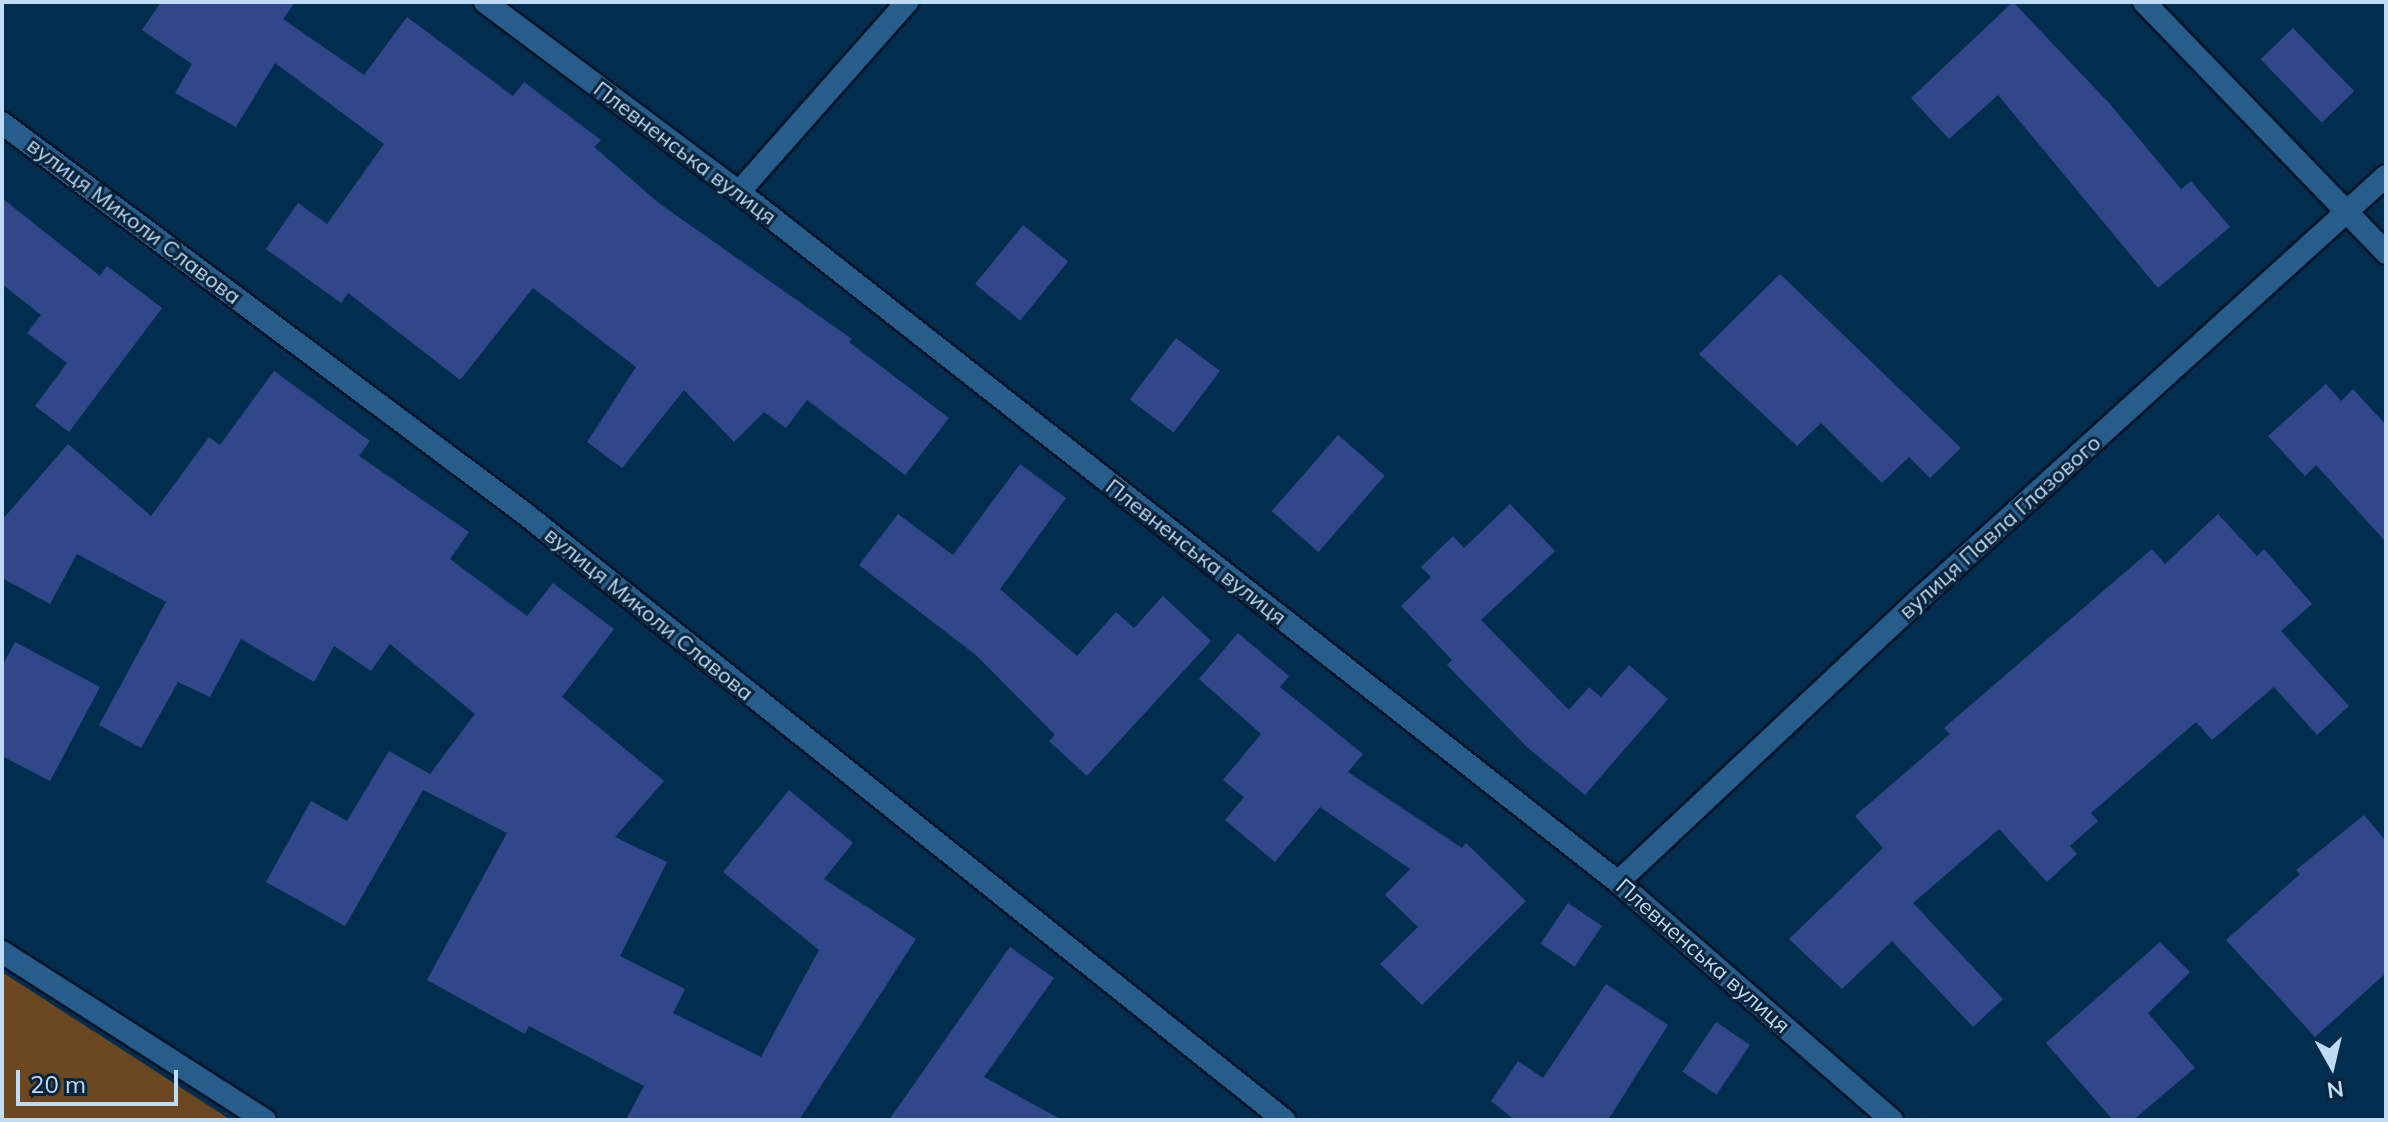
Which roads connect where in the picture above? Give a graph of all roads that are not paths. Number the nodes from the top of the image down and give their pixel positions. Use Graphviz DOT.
graph roads {
  1 [pos="485,2"];
  2 [pos="907,2"];
  3 [pos="2144,2"];
  4 [pos="2,123"];
  5 [pos="2386,176"];
  6 [pos="739,192"];
  7 [pos="2349,212"];
  8 [pos="2386,253"];
  9 [pos="1618,882"];
  10 [pos="2,952"];
  11 [pos="265,1120"];
  12 [pos="1284,1120"];
  13 [pos="1892,1120"];
  1 -- 6 [label="street, Плевненська вулиця"];
  2 -- 6 [label="street"];
  3 -- 7 [label="street"];
  4 -- 12 [label="street, вулиця Миколи Славова"];
  5 -- 7 [label="street, вулиця Павла Глазового"];
  6 -- 9 [label="street, Плевненська вулиця"];
  7 -- 8 [label="street"];
  7 -- 9 [label="street, вулиця Павла Глазового"];
  9 -- 13 [label="street, Плевненська вулиця"];
  10 -- 11 [label="street"];
}
